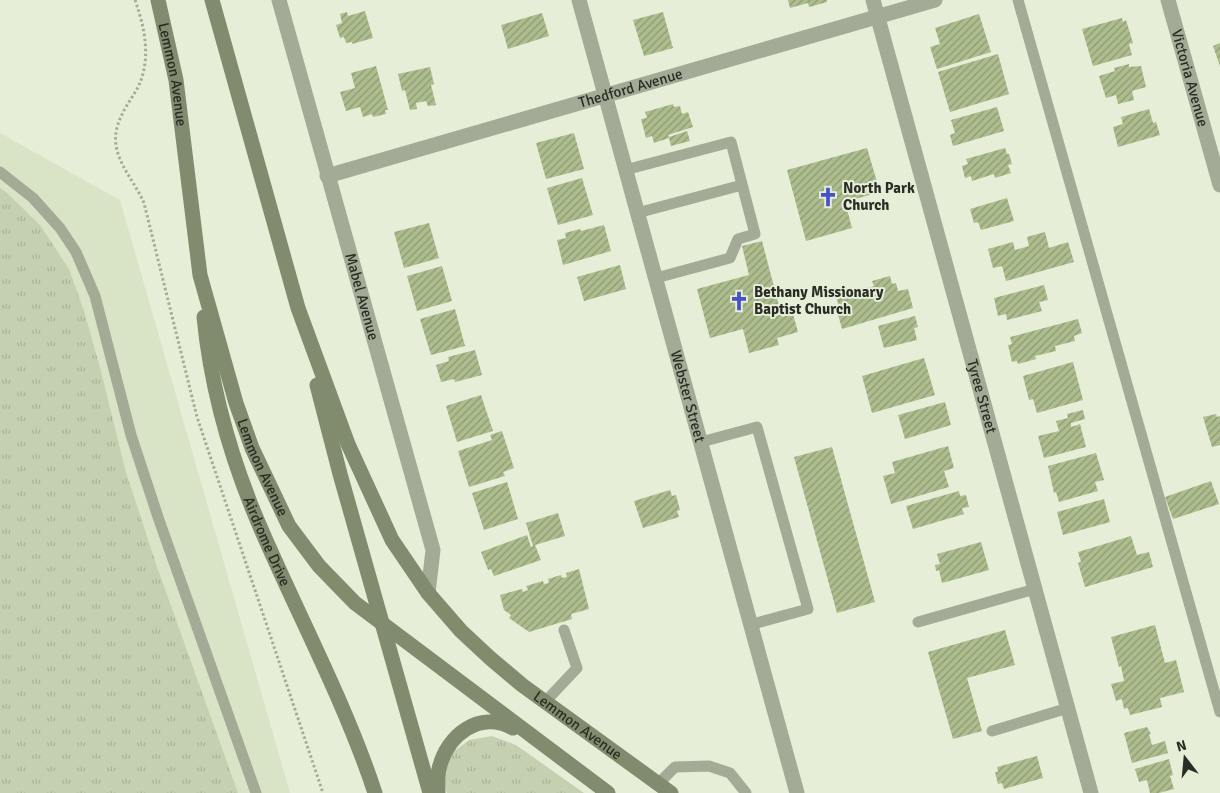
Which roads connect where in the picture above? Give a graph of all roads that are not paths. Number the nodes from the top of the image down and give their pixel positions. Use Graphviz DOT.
graph roads {
  1 [pos="158,0"];
  2 [pos="212,0"];
  3 [pos="279,0"];
  4 [pos="579,0"];
  5 [pos="873,0"];
  6 [pos="935,0"];
  7 [pos="1018,0"];
  8 [pos="1168,0"];
  9 [pos="878,17"];
  10 [pos="606,96"];
  11 [pos="625,170"];
  12 [pos="0,172"];
  13 [pos="327,176"];
  14 [pos="742,185"];
  15 [pos="1220,186"];
  16 [pos="637,213"];
  17 [pos="200,275"];
  18 [pos="656,278"];
  19 [pos="298,308"];
  20 [pos="701,442"];
  21 [pos="1035,589"];
  22 [pos="428,592"];
  23 [pos="918,622"];
  24 [pos="750,625"];
  25 [pos="384,626"];
  26 [pos="564,630"];
  27 [pos="545,702"];
  28 [pos="1068,708"];
  29 [pos="1220,712"];
  30 [pos="992,730"];
  31 [pos="536,740"];
  32 [pos="658,784"];
  33 [pos="256,793"];
  34 [pos="375,793"];
  35 [pos="430,793"];
  36 [pos="438,793"];
  37 [pos="608,793"];
  38 [pos="671,793"];
  39 [pos="746,793"];
  40 [pos="796,793"];
  41 [pos="1092,793"];
  1 -- 17 [label="main road, Lemmon Avenue"];
  2 -- 19 [label="main road, Lemmon Avenue"];
  3 -- 13 [label="street, Mabel Avenue"];
  4 -- 10 [label="street, Webster Street"];
  5 -- 9 [label="street, Tyree Street"];
  6 -- 9 [label="street, Thedford Avenue"];
  7 -- 29 [label="lane"];
  8 -- 15 [label="street, Victoria Avenue"];
  9 -- 10 [label="street, Thedford Avenue"];
  9 -- 21 [label="street, Tyree Street"];
  10 -- 11 [label="street, Webster Street"];
  10 -- 13 [label="street, Thedford Avenue"];
  11 -- 14 [label="lane"];
  11 -- 16 [label="street, Webster Street"];
  12 -- 33 [label="lane"];
  13 -- 22 [label="street, Mabel Avenue"];
  14 -- 16 [label="lane"];
  14 -- 18 [label="lane"];
  16 -- 18 [label="street, Webster Street"];
  17 -- 25 [label="main road, Lemmon Avenue"];
  17 -- 34 [label="main road, Airdrome Drive"];
  18 -- 20 [label="street, Webster Street"];
  19 -- 22 [label="main road, Lemmon Avenue"];
  19 -- 25 [label="main road"];
  20 -- 24 [label="street, Webster Street"];
  20 -- 24 [label="lane"];
  21 -- 23 [label="lane"];
  21 -- 28 [label="street, Tyree Street"];
  22 -- 27 [label="main road, Lemmon Avenue"];
  24 -- 40 [label="street, Webster Street"];
  25 -- 31 [label="main road, Lemmon Avenue"];
  25 -- 35 [label="main road"];
  26 -- 27 [label="lane"];
  27 -- 32 [label="main road, Lemmon Avenue"];
  28 -- 30 [label="lane"];
  28 -- 41 [label="street, Tyree Street"];
  31 -- 36 [label="main road"];
  31 -- 37 [label="main road, Lemmon Avenue"];
  32 -- 38 [label="main road, Lemmon Avenue"];
  32 -- 39 [label="lane"];
}
